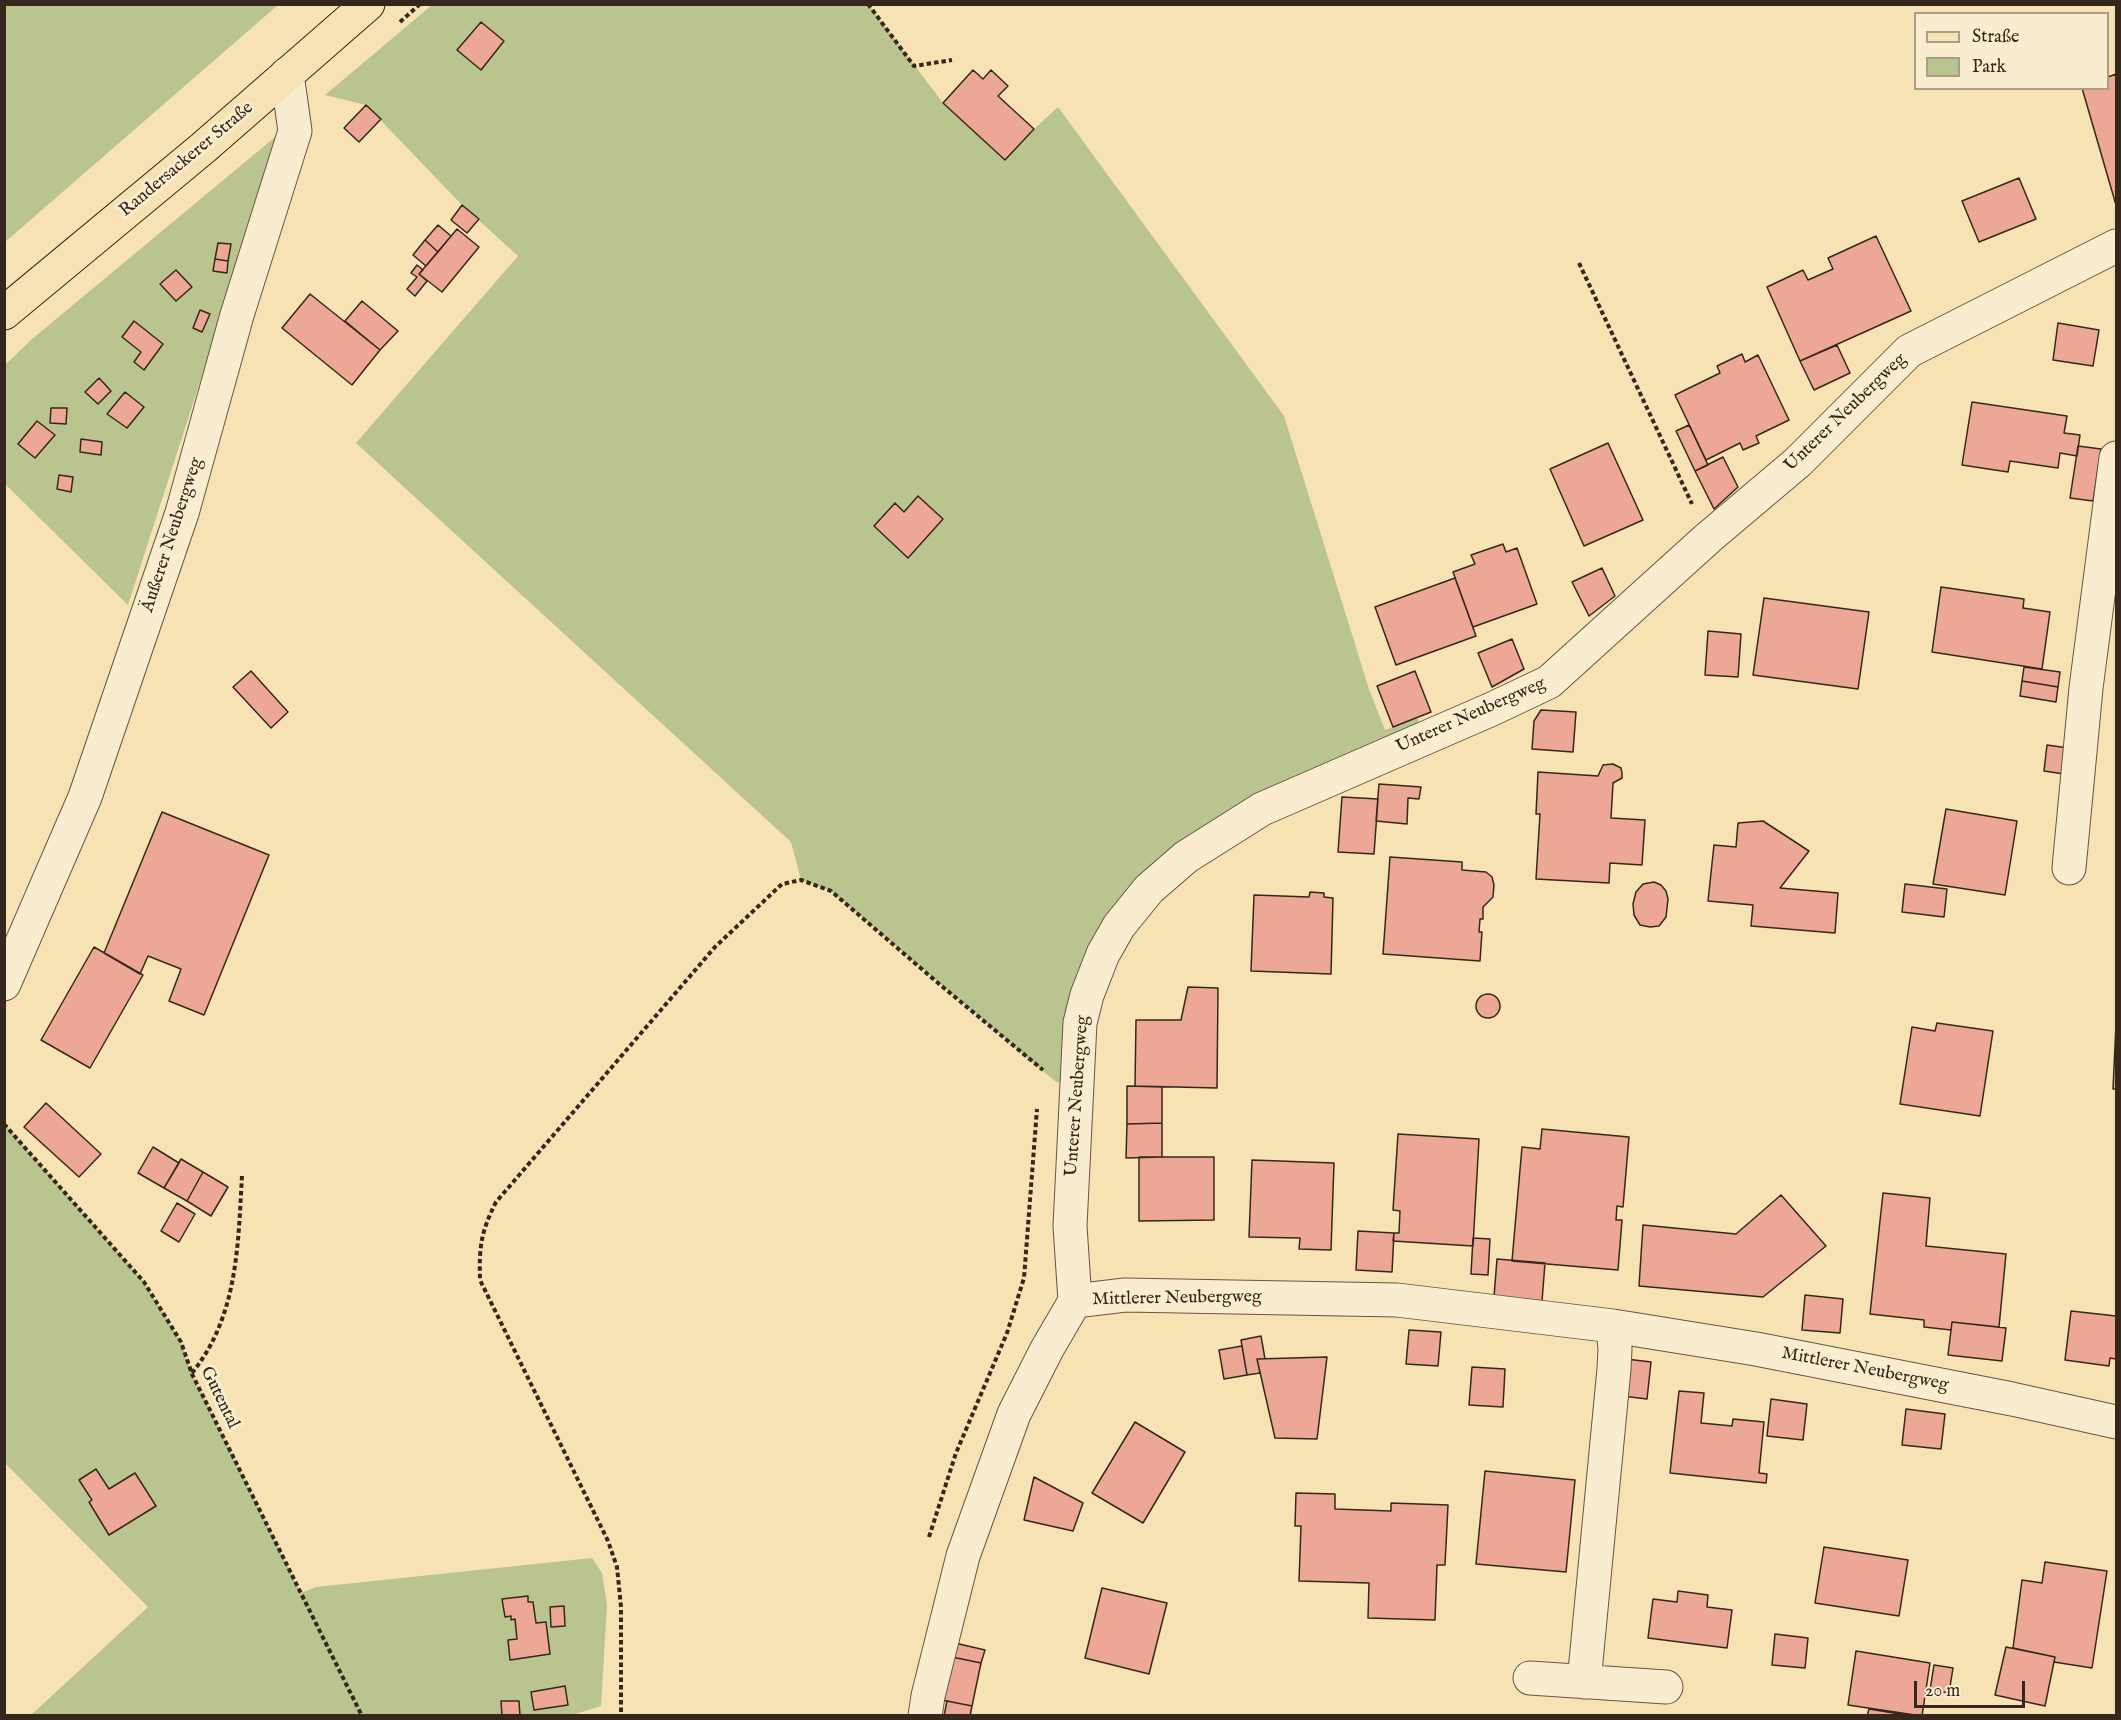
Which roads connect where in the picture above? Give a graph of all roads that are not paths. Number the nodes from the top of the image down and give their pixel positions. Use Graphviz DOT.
graph roads {
  1 [pos="368,4"];
  2 [pos="287,74"];
  3 [pos="2114,253"];
  4 [pos="4,313"];
  5 [pos="2116,458"];
  6 [pos="2069,868"];
  7 [pos="4,984"];
  8 [pos="1075,1301"];
  9 [pos="1613,1326"];
  10 [pos="2116,1422"];
  11 [pos="1530,1677"];
  12 [pos="1584,1682"];
  13 [pos="1666,1687"];
  14 [pos="925,1716"];
  1 -- 2 [label="main road, Randersackerer Straße"];
  2 -- 4 [label="main road, Randersackerer Straße"];
  2 -- 7 [label="street, Äußerer Neubergweg"];
  3 -- 8 [label="street, Unterer Neubergweg"];
  5 -- 6 [label="street"];
  8 -- 9 [label="street, Mittlerer Neubergweg"];
  8 -- 14 [label="street, Mittlerer Neubergweg"];
  9 -- 10 [label="street, Mittlerer Neubergweg"];
  9 -- 12 [label="street"];
  11 -- 12 [label="street"];
  12 -- 13 [label="street"];
}
